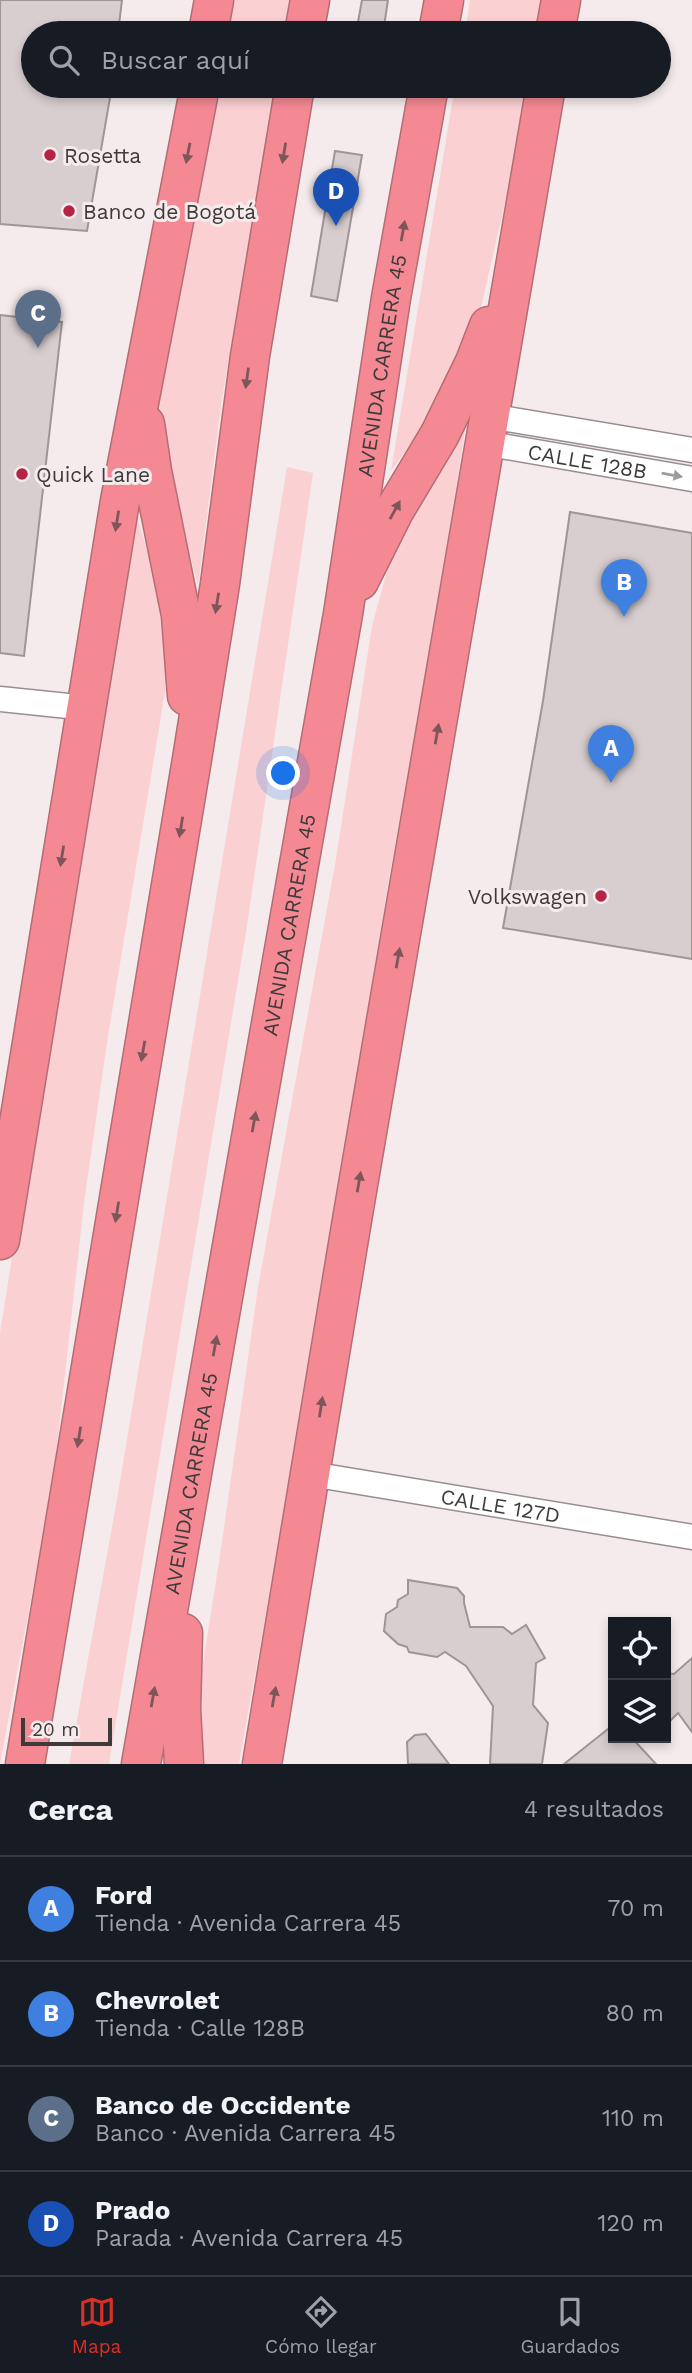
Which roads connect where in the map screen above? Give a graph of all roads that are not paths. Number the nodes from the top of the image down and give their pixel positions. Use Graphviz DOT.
graph roads {
  1 [pos="214,0"];
  2 [pos="310,0"];
  3 [pos="444,0"];
  4 [pos="561,0"];
  5 [pos="210,21"];
  6 [pos="306,21"];
  7 [pos="440,21"];
  8 [pos="557,21"];
  9 [pos="198,98"];
  10 [pos="293,98"];
  11 [pos="427,98"];
  12 [pos="544,98"];
  13 [pos="517,251"];
  14 [pos="141,394"];
  15 [pos="487,429"];
  16 [pos="692,450"];
  17 [pos="692,479"];
  18 [pos="343,614"];
  19 [pos="0,699"];
  20 [pos="87,708"];
  21 [pos="192,759"];
  22 [pos="9,1125"];
  23 [pos="0,1240"];
  24 [pos="311,1474"];
  25 [pos="186,1510"];
  26 [pos="692,1537"];
  27 [pos="25,1764"];
  28 [pos="141,1764"];
  29 [pos="184,1764"];
  30 [pos="262,1764"];
  1 -- 5 [label="highway"];
  2 -- 6 [label="highway"];
  3 -- 7 [label="highway"];
  4 -- 8 [label="highway"];
  9 -- 14 [label="highway, one-way"];
  10 -- 21 [label="highway, one-way"];
  18 -- 11 [label="highway, AVENIDA CARRERA 45, one-way"];
  12 -- 13 [label="highway"];
  13 -- 15 [label="highway"];
  18 -- 13 [label="highway, one-way"];
  14 -- 20 [label="highway, one-way"];
  14 -- 21 [label="highway"];
  15 -- 16 [label="street, CALLE 128B"];
  15 -- 17 [label="street, CALLE 128B, one-way"];
  24 -- 15 [label="highway, one-way"];
  25 -- 18 [label="highway, AVENIDA CARRERA 45, one-way"];
  19 -- 20 [label="street"];
  20 -- 22 [label="highway, one-way"];
  21 -- 27 [label="highway, one-way"];
  22 -- 23 [label="highway"];
  24 -- 26 [label="street, CALLE 127D"];
  30 -- 24 [label="highway, one-way"];
  28 -- 25 [label="highway, AVENIDA CARRERA 45, one-way"];
  25 -- 29 [label="highway"];
}
